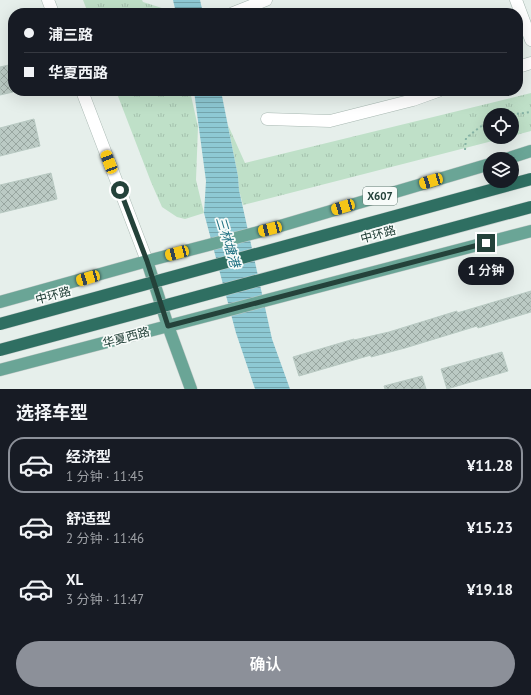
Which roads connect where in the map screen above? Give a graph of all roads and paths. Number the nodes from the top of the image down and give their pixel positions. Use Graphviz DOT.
graph roads {
  1 [pos="266,0"];
  2 [pos="246,8"];
  3 [pos="523,19"];
  4 [pos="531,40"];
  5 [pos="84,96"];
  6 [pos="424,96"];
  7 [pos="531,112"];
  8 [pos="519,114"];
  9 [pos="267,119"];
  10 [pos="483,125"];
  11 [pos="465,150"];
  12 [pos="531,152"];
  13 [pos="519,155"];
  14 [pos="483,166"];
  15 [pos="531,179"];
  16 [pos="531,207"];
  17 [pos="531,231"];
  18 [pos="147,261"];
  19 [pos="0,302"];
  20 [pos="0,324"];
  21 [pos="168,326"];
  22 [pos="0,350"];
  23 [pos="0,370"];
  24 [pos="190,389"];
  1 -- 2 [label="street"];
  3 -- 4 [label="street"];
  5 -- 18 [label="street"];
  6 -- 9 [label="street"];
  7 -- 8 [label="path"];
  10 -- 11 [label="path"];
  12 -- 13 [label="main road"];
  14 -- 18 [label="main road, X607"];
  15 -- 20 [label="highway, 中环路, bridge"];
  16 -- 22 [label="highway, 中环路, bridge"];
  17 -- 21 [label="main road, 华夏西路"];
  18 -- 19 [label="main road, X607"];
  18 -- 21 [label="main road"];
  21 -- 23 [label="main road, 华夏西路"];
  21 -- 24 [label="main road"];
}
